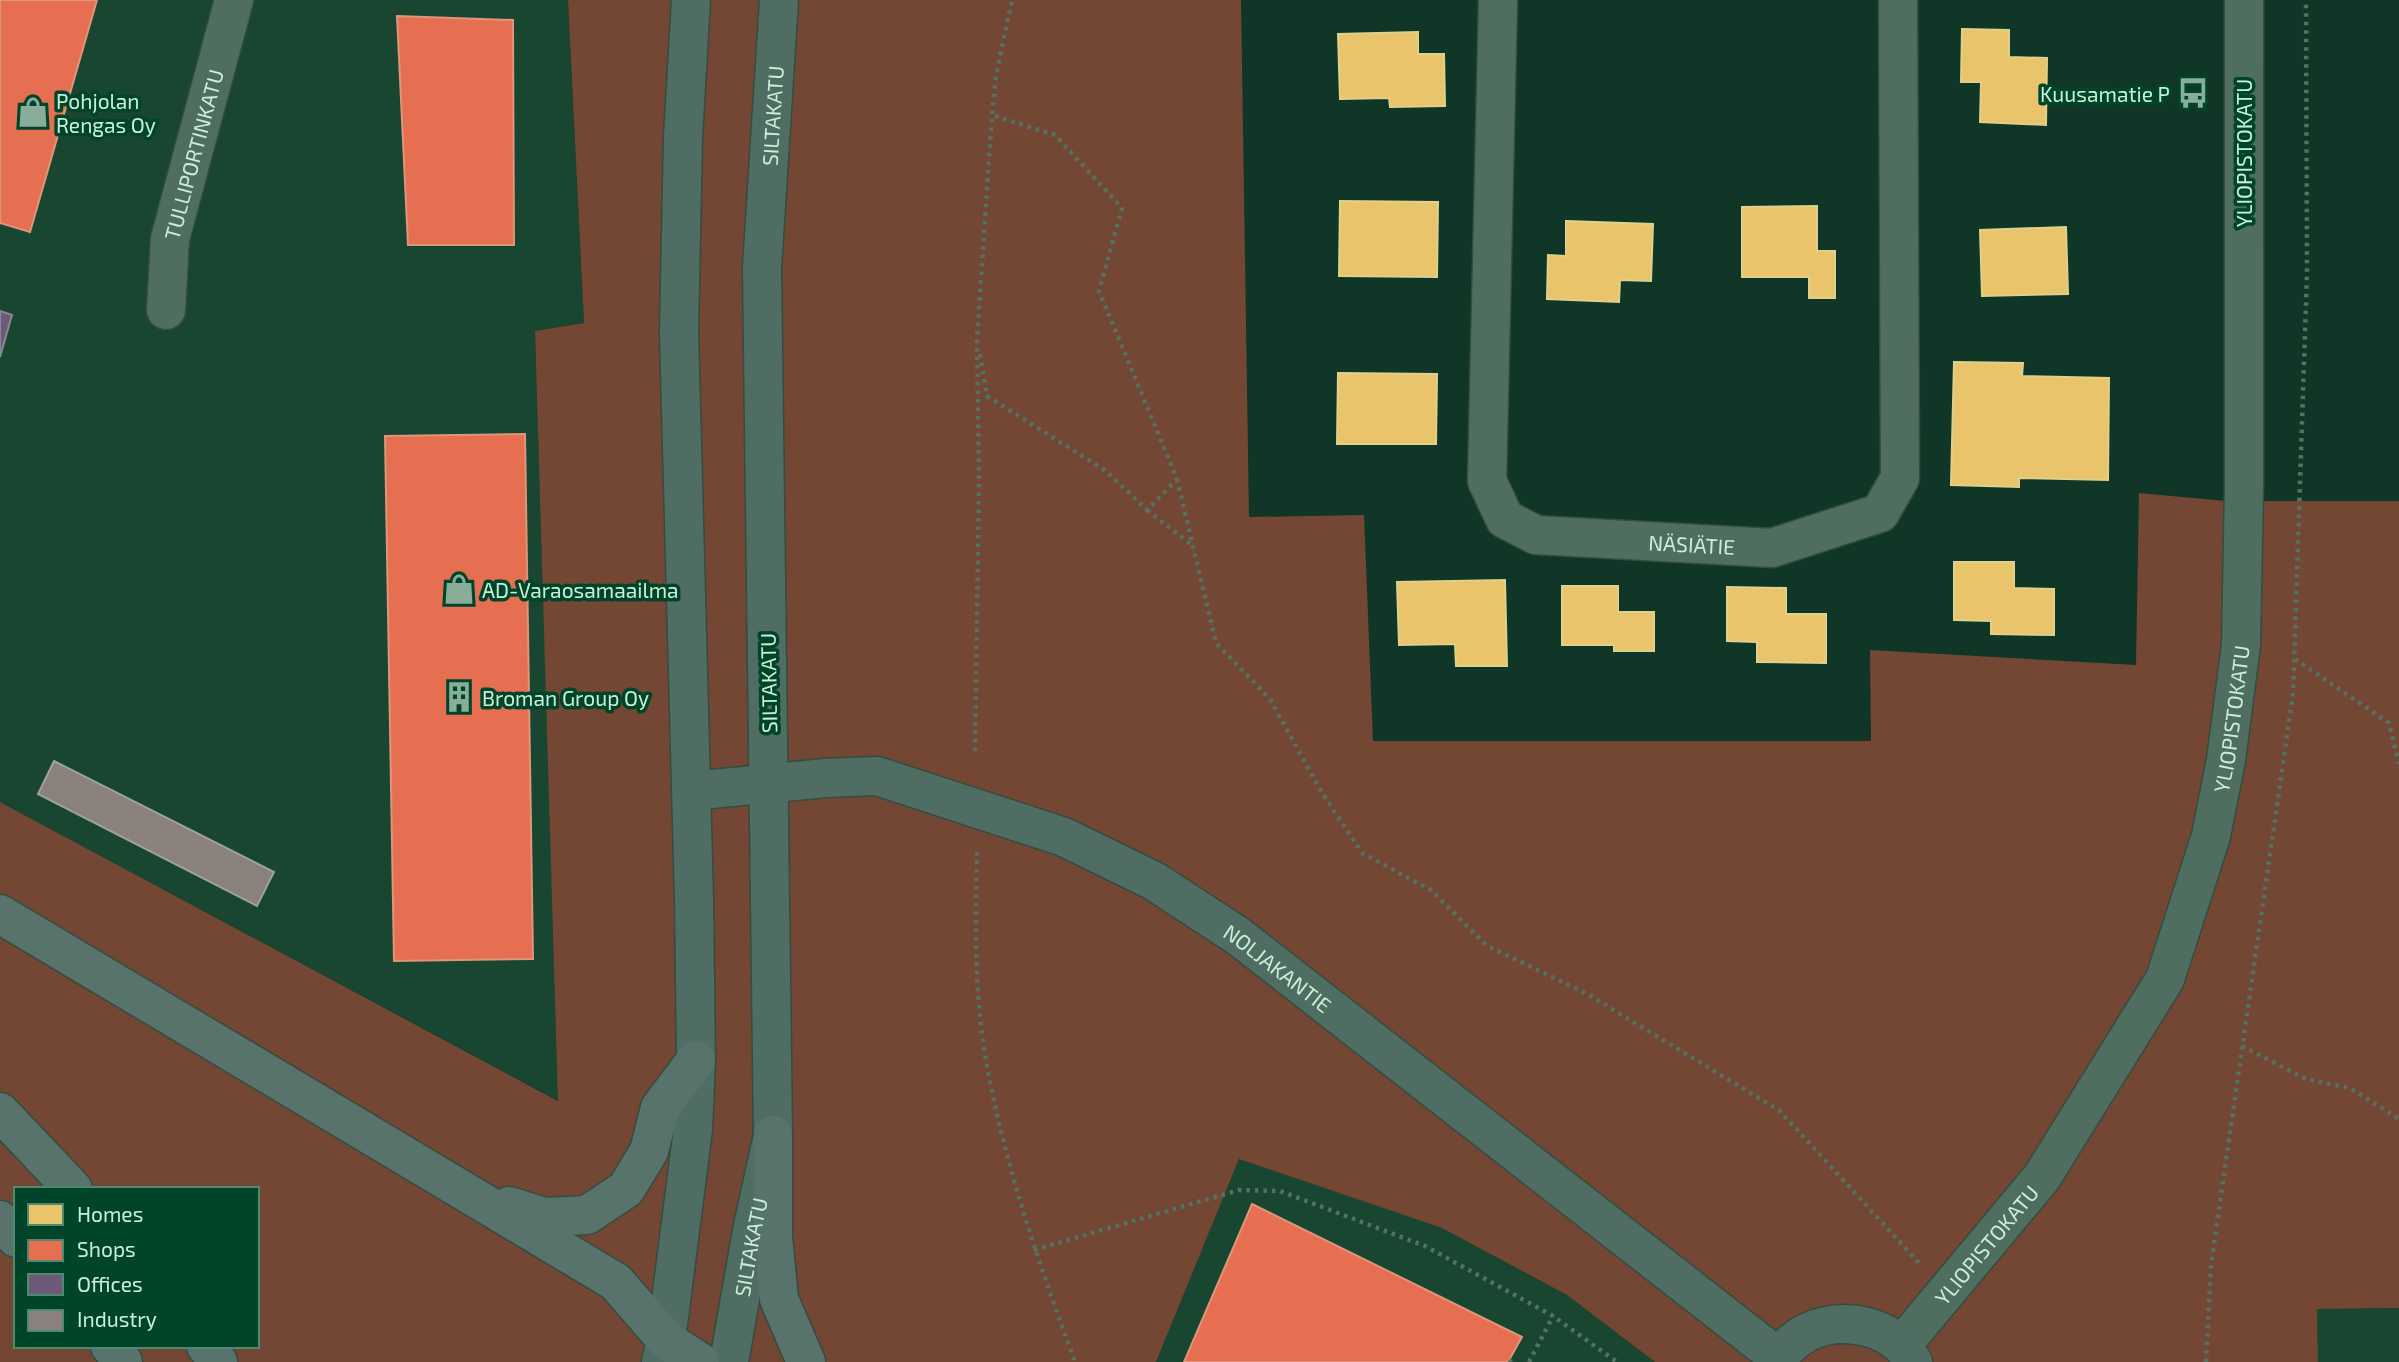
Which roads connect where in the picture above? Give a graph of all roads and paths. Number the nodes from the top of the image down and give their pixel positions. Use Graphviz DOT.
graph roads {
  1 [pos="234,0"];
  2 [pos="691,0"];
  3 [pos="779,0"];
  4 [pos="1012,0"];
  5 [pos="1498,0"];
  6 [pos="1898,0"];
  7 [pos="2244,0"];
  8 [pos="992,115"];
  9 [pos="166,310"];
  10 [pos="977,339"];
  11 [pos="1177,479"];
  12 [pos="1147,510"];
  13 [pos="1194,546"];
  14 [pos="2294,658"];
  15 [pos="975,751"];
  16 [pos="2399,764"];
  17 [pos="770,784"];
  18 [pos="691,791"];
  19 [pos="977,852"];
  20 [pos="0,914"];
  21 [pos="2242,1046"];
  22 [pos="696,1060"];
  23 [pos="0,1112"];
  24 [pos="2399,1119"];
  25 [pos="773,1135"];
  26 [pos="71,1187"];
  27 [pos="467,1192"];
  28 [pos="0,1220"];
  29 [pos="14,1236"];
  30 [pos="1034,1250"];
  31 [pos="1946,1293"];
  32 [pos="1553,1316"];
  33 [pos="112,1348"];
  34 [pos="663,1351"];
  35 [pos="1908,1354"];
  36 [pos="1778,1360"];
  37 [pos="123,1362"];
  38 [pos="701,1362"];
  39 [pos="729,1362"];
  40 [pos="806,1362"];
  41 [pos="1074,1362"];
  42 [pos="1529,1362"];
  43 [pos="1618,1362"];
  1 -- 9 [label="street, TULLIPORTINKATU"];
  2 -- 18 [label="main road"];
  3 -- 17 [label="main road, SILTAKATU"];
  4 -- 8 [label="path"];
  5 -- 6 [label="street, NÄSIÄTIE"];
  7 -- 31 [label="street, YLIOPISTOKATU"];
  8 -- 10 [label="path"];
  8 -- 11 [label="path"];
  10 -- 12 [label="path"];
  10 -- 15 [label="path"];
  11 -- 12 [label="path"];
  11 -- 13 [label="path"];
  12 -- 13 [label="path"];
  13 -- 31 [label="path"];
  14 -- 16 [label="path"];
  17 -- 18 [label="main road, NOLJAKANTIE"];
  17 -- 25 [label="main road, SILTAKATU"];
  17 -- 36 [label="main road, NOLJAKANTIE"];
  18 -- 22 [label="main road"];
  19 -- 30 [label="path"];
  20 -- 27 [label="highway"];
  21 -- 24 [label="path"];
  22 -- 27 [label="highway"];
  22 -- 34 [label="main road"];
  23 -- 26 [label="highway"];
  25 -- 39 [label="main road, SILTAKATU"];
  25 -- 40 [label="highway"];
  27 -- 34 [label="highway"];
  28 -- 29 [label="highway"];
  30 -- 32 [label="path"];
  30 -- 41 [label="path"];
  31 -- 35 [label="street, YLIOPISTOKATU"];
  32 -- 42 [label="path"];
  32 -- 43 [label="path"];
  33 -- 37 [label="highway"];
  34 -- 38 [label="highway"];
  35 -- 36 [label="main road"];
}
